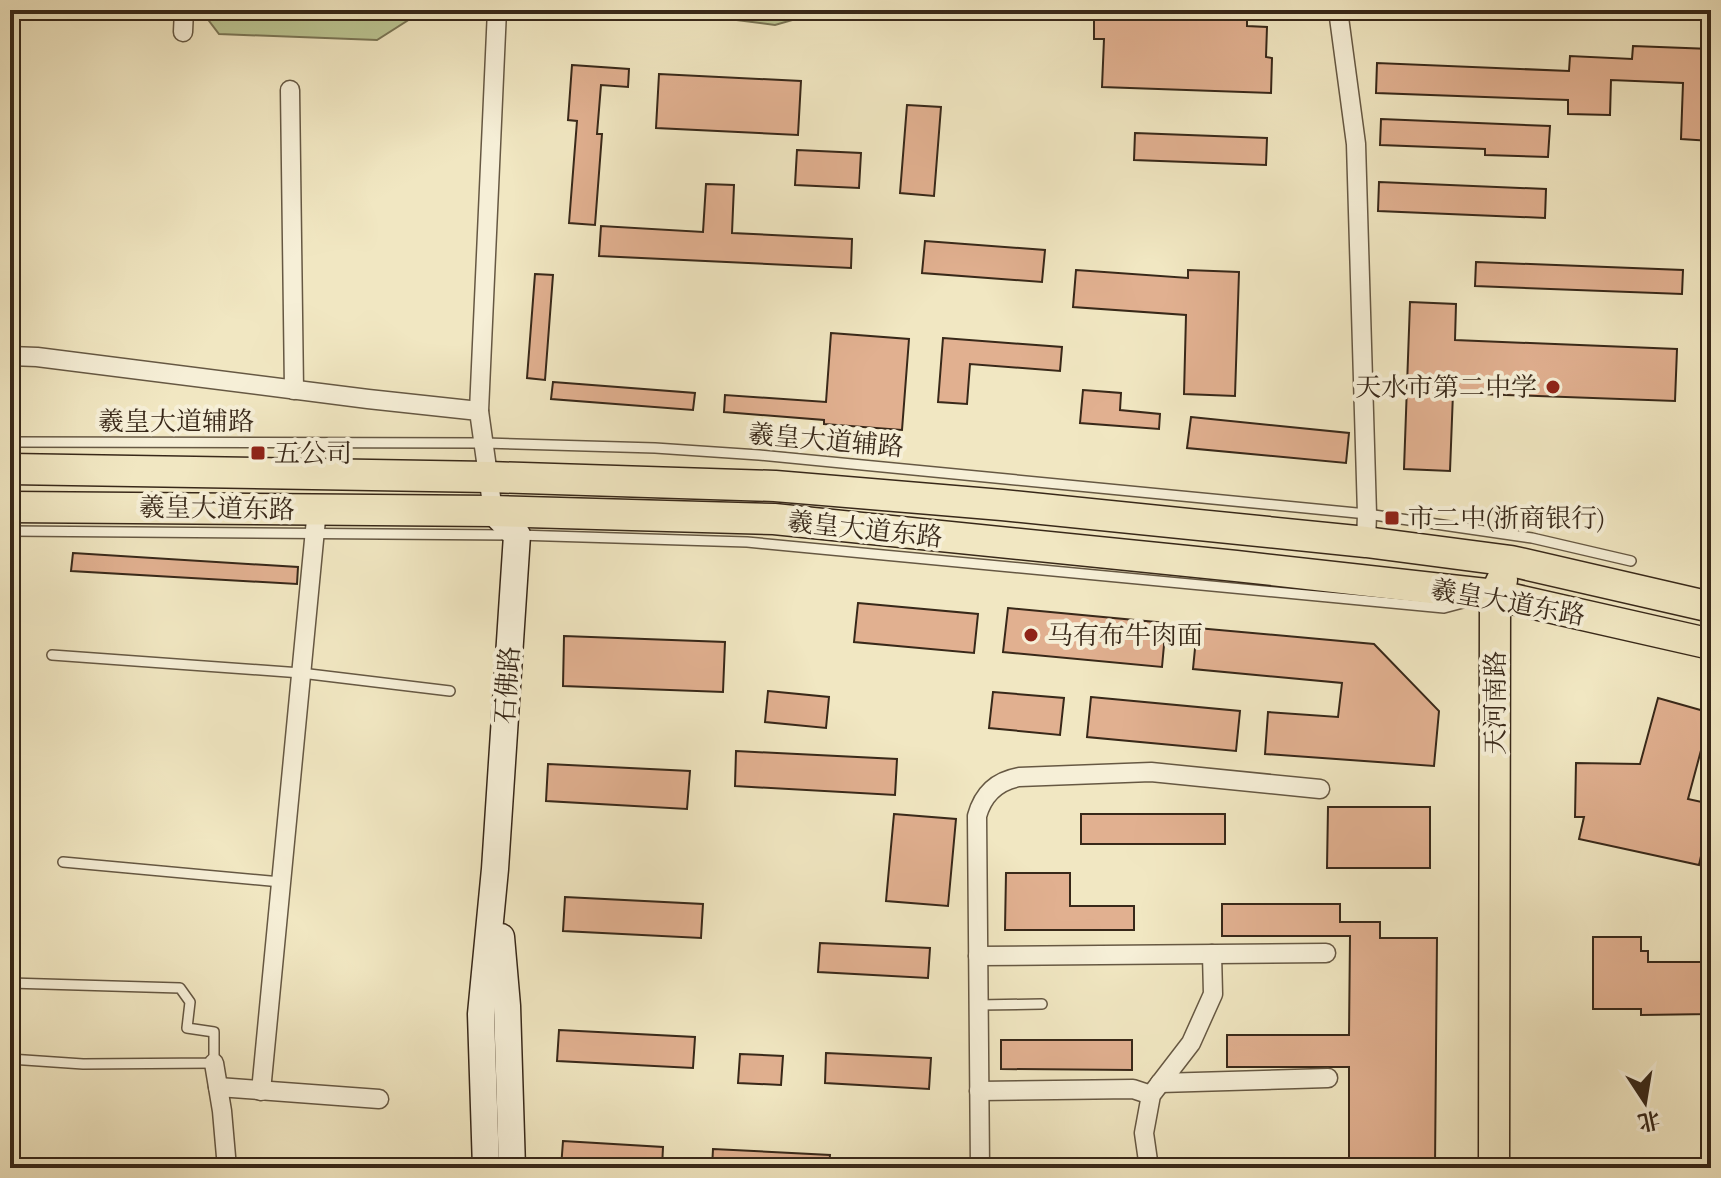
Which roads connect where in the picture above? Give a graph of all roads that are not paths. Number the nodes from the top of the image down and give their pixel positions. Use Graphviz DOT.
graph roads {
  1 [pos="184,10"];
  2 [pos="497,10"];
  3 [pos="1338,10"];
  4 [pos="183,32"];
  5 [pos="290,90"];
  6 [pos="10,356"];
  7 [pos="294,390"];
  8 [pos="479,411"];
  9 [pos="10,442"];
  10 [pos="485,443"];
  11 [pos="10,469"];
  12 [pos="489,477"];
  13 [pos="10,507"];
  14 [pos="493,511"];
  15 [pos="316,522"];
  16 [pos="1366,528"];
  17 [pos="10,531"];
  18 [pos="517,535"];
  19 [pos="1511,561"];
  20 [pos="1631,561"];
  21 [pos="1505,597"];
  22 [pos="1711,607"];
  23 [pos="1711,644"];
  24 [pos="52,655"];
  25 [pos="301,673"];
  26 [pos="450,691"];
  27 [pos="1320,789"];
  28 [pos="63,862"];
  29 [pos="495,869"];
  30 [pos="281,882"];
  31 [pos="1326,953"];
  32 [pos="1212,954"];
  33 [pos="978,956"];
  34 [pos="10,983"];
  35 [pos="1042,1004"];
  36 [pos="978,1005"];
  37 [pos="10,1059"];
  38 [pos="214,1063"];
  39 [pos="1328,1078"];
  40 [pos="218,1087"];
  41 [pos="1156,1089"];
  42 [pos="261,1091"];
  43 [pos="979,1091"];
  44 [pos="379,1099"];
  45 [pos="227,1168"];
  46 [pos="486,1168"];
  47 [pos="512,1168"];
  48 [pos="980,1168"];
  49 [pos="1149,1168"];
  50 [pos="1494,1168"];
  51 [pos="1514,1168"];
  1 -- 4 [label="street"];
  2 -- 8 [label="street"];
  3 -- 16 [label="street"];
  5 -- 7 [label="street"];
  6 -- 7 [label="street"];
  7 -- 8 [label="street"];
  8 -- 10 [label="street"];
  9 -- 10 [label="lane, 羲皇大道辅路"];
  10 -- 12 [label="street"];
  10 -- 16 [label="lane, 羲皇大道辅路"];
  11 -- 12 [label="main road, 羲皇大道东路"];
  12 -- 14 [label="street"];
  12 -- 16 [label="main road, 羲皇大道东路"];
  13 -- 15 [label="main road, 羲皇大道东路"];
  14 -- 15 [label="main road, 羲皇大道东路"];
  14 -- 18 [label="street"];
  14 -- 21 [label="main road, 羲皇大道东路"];
  15 -- 17 [label="lane"];
  15 -- 18 [label="lane"];
  15 -- 25 [label="street"];
  16 -- 19 [label="main road, 羲皇大道东路"];
  16 -- 20 [label="lane, 羲皇大道辅路"];
  18 -- 21 [label="lane"];
  18 -- 29 [label="street, 石佛路"];
  19 -- 21 [label="main road, 天河南路"];
  19 -- 22 [label="main road, 羲皇大道东路"];
  21 -- 23 [label="main road, 羲皇大道东路"];
  21 -- 50 [label="main road, 天河南路"];
  21 -- 51 [label="main road, 天河南路"];
  24 -- 25 [label="lane"];
  25 -- 26 [label="lane"];
  25 -- 30 [label="street"];
  27 -- 33 [label="street"];
  28 -- 30 [label="lane"];
  29 -- 46 [label="street, 石佛路"];
  29 -- 47 [label="street, 石佛路"];
  30 -- 42 [label="street"];
  31 -- 32 [label="street"];
  32 -- 33 [label="street"];
  32 -- 41 [label="street"];
  33 -- 36 [label="street"];
  34 -- 38 [label="lane"];
  35 -- 36 [label="lane"];
  36 -- 43 [label="street"];
  37 -- 38 [label="lane"];
  38 -- 40 [label="street"];
  39 -- 41 [label="street"];
  40 -- 42 [label="street"];
  40 -- 45 [label="street"];
  41 -- 43 [label="street"];
  41 -- 49 [label="street"];
  42 -- 44 [label="street"];
  43 -- 48 [label="street"];
}
